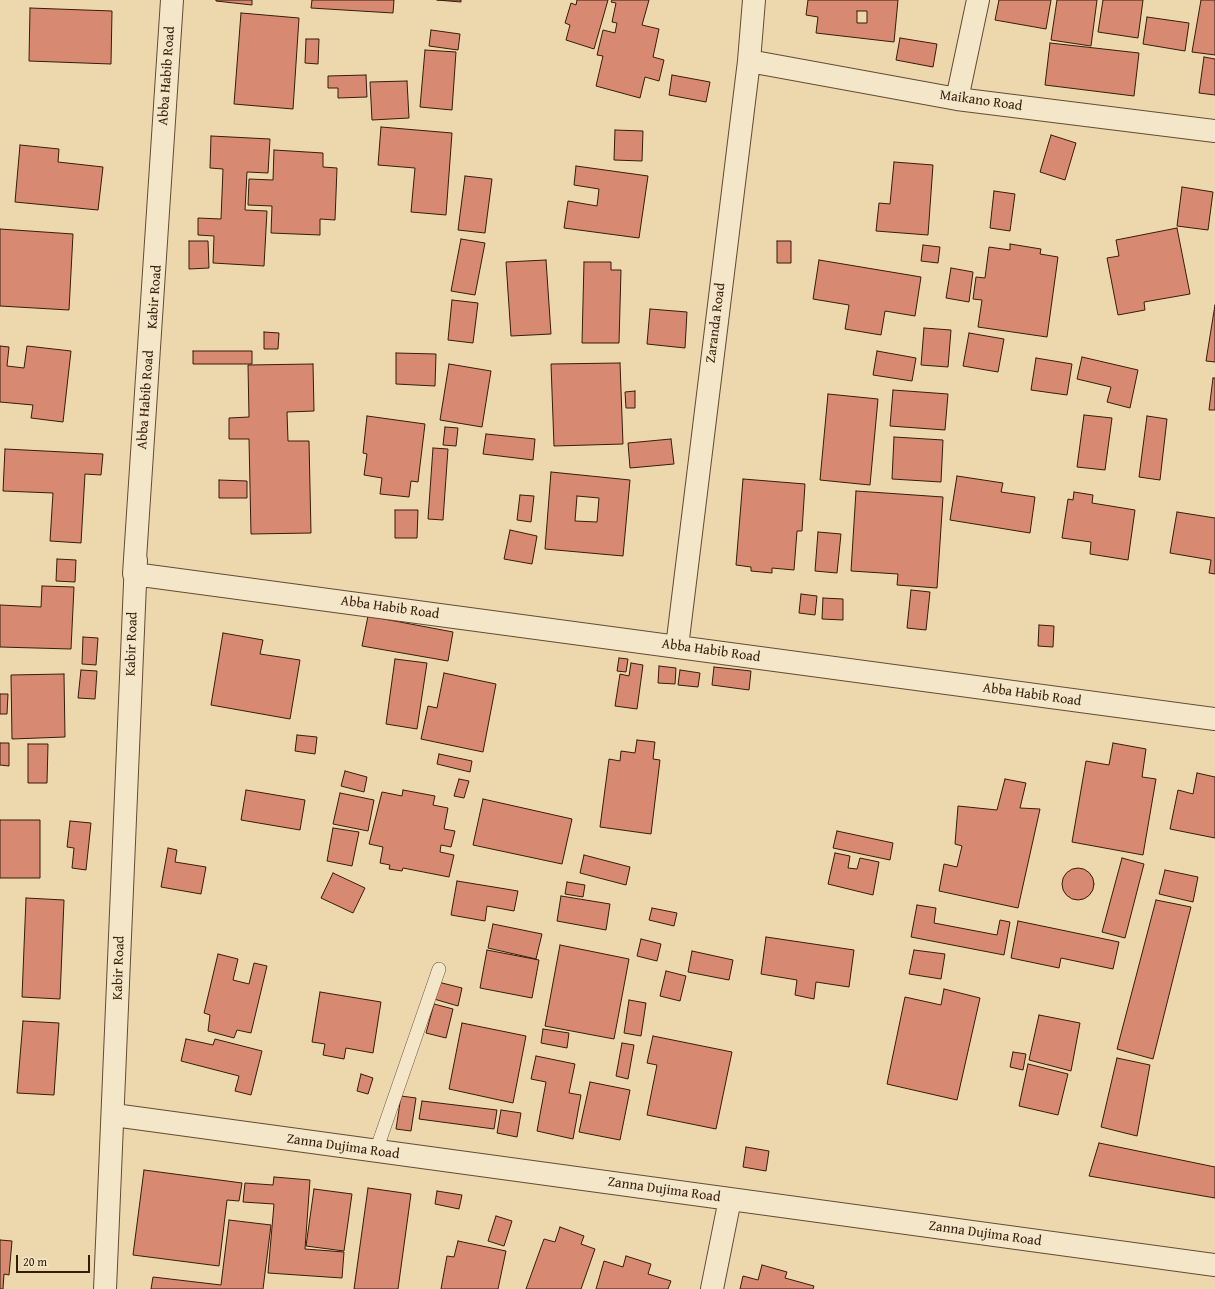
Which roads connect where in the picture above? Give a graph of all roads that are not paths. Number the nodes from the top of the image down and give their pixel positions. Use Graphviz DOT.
graph roads {
  1 [pos="172,0"];
  2 [pos="178,0"];
  3 [pos="754,0"];
  4 [pos="978,0"];
  5 [pos="748,61"];
  6 [pos="957,99"];
  7 [pos="1215,131"];
  8 [pos="134,574"];
  9 [pos="677,647"];
  10 [pos="1215,719"];
  11 [pos="439,969"];
  12 [pos="114,1115"];
  13 [pos="376,1151"];
  14 [pos="730,1199"];
  15 [pos="1215,1265"];
  16 [pos="105,1289"];
  17 [pos="712,1289"];
  1 -- 8 [label="street, Abba Habib Road"];
  2 -- 8 [label="street, Kabir Road"];
  3 -- 5 [label="street, Zaranda Road"];
  4 -- 6 [label="street"];
  5 -- 6 [label="street, Maikano Road"];
  5 -- 9 [label="street, Zaranda Road"];
  6 -- 7 [label="street, Maikano Road"];
  8 -- 9 [label="street, Abba Habib Road"];
  8 -- 12 [label="street, Kabir Road"];
  9 -- 10 [label="street, Abba Habib Road"];
  11 -- 13 [label="lane"];
  12 -- 13 [label="street, Zanna Dujima Road"];
  12 -- 16 [label="street, Kabir Road"];
  13 -- 14 [label="street, Zanna Dujima Road"];
  14 -- 15 [label="street, Zanna Dujima Road"];
  14 -- 17 [label="street"];
}
